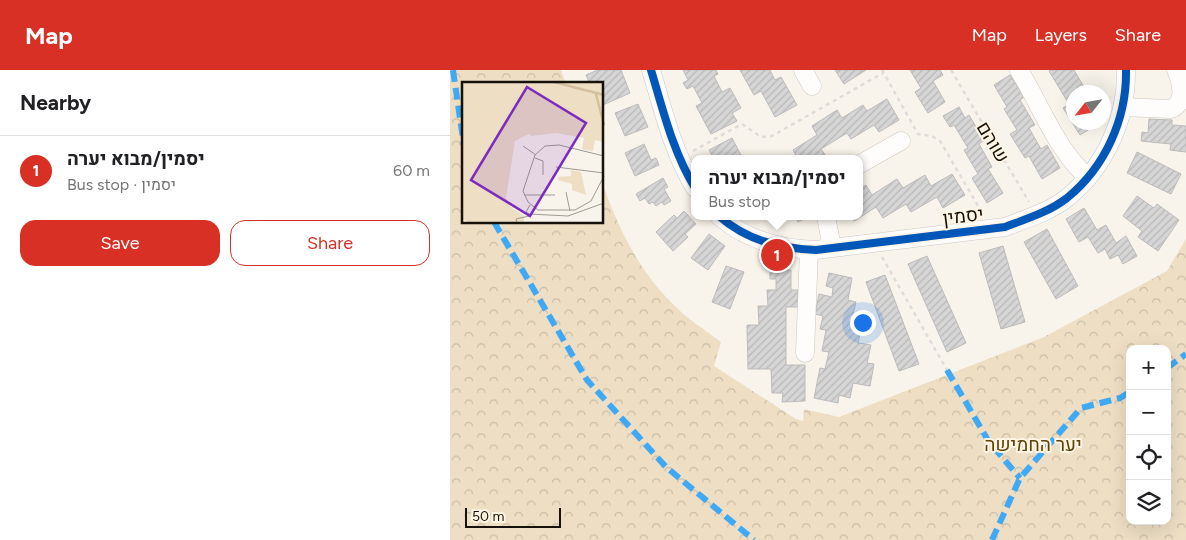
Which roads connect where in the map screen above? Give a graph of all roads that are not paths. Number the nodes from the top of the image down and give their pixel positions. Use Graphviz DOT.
graph roads {
  1 [pos="651,70"];
  2 [pos="802,70"];
  3 [pos="1019,70"];
  4 [pos="1126,70"];
  5 [pos="1176,70"];
  6 [pos="1186,74"];
  7 [pos="812,86"];
  8 [pos="1122,108"];
  9 [pos="901,141"];
  10 [pos="863,162"];
  11 [pos="1088,178"];
  12 [pos="691,183"];
  13 [pos="723,220"];
  14 [pos="827,220"];
  15 [pos="832,248"];
  16 [pos="809,250"];
  17 [pos="805,353"];
  1 -- 12 [label="street"];
  2 -- 7 [label="street"];
  3 -- 11 [label="street"];
  4 -- 8 [label="street, יסמין"];
  5 -- 6 [label="street"];
  5 -- 8 [label="street"];
  8 -- 11 [label="street, יסמין"];
  9 -- 10 [label="street"];
  11 -- 15 [label="street, יסמין"];
  13 -- 16 [label="street, יסמין"];
  14 -- 15 [label="street"];
  15 -- 16 [label="street, יסמין"];
  16 -- 17 [label="street"];
}
